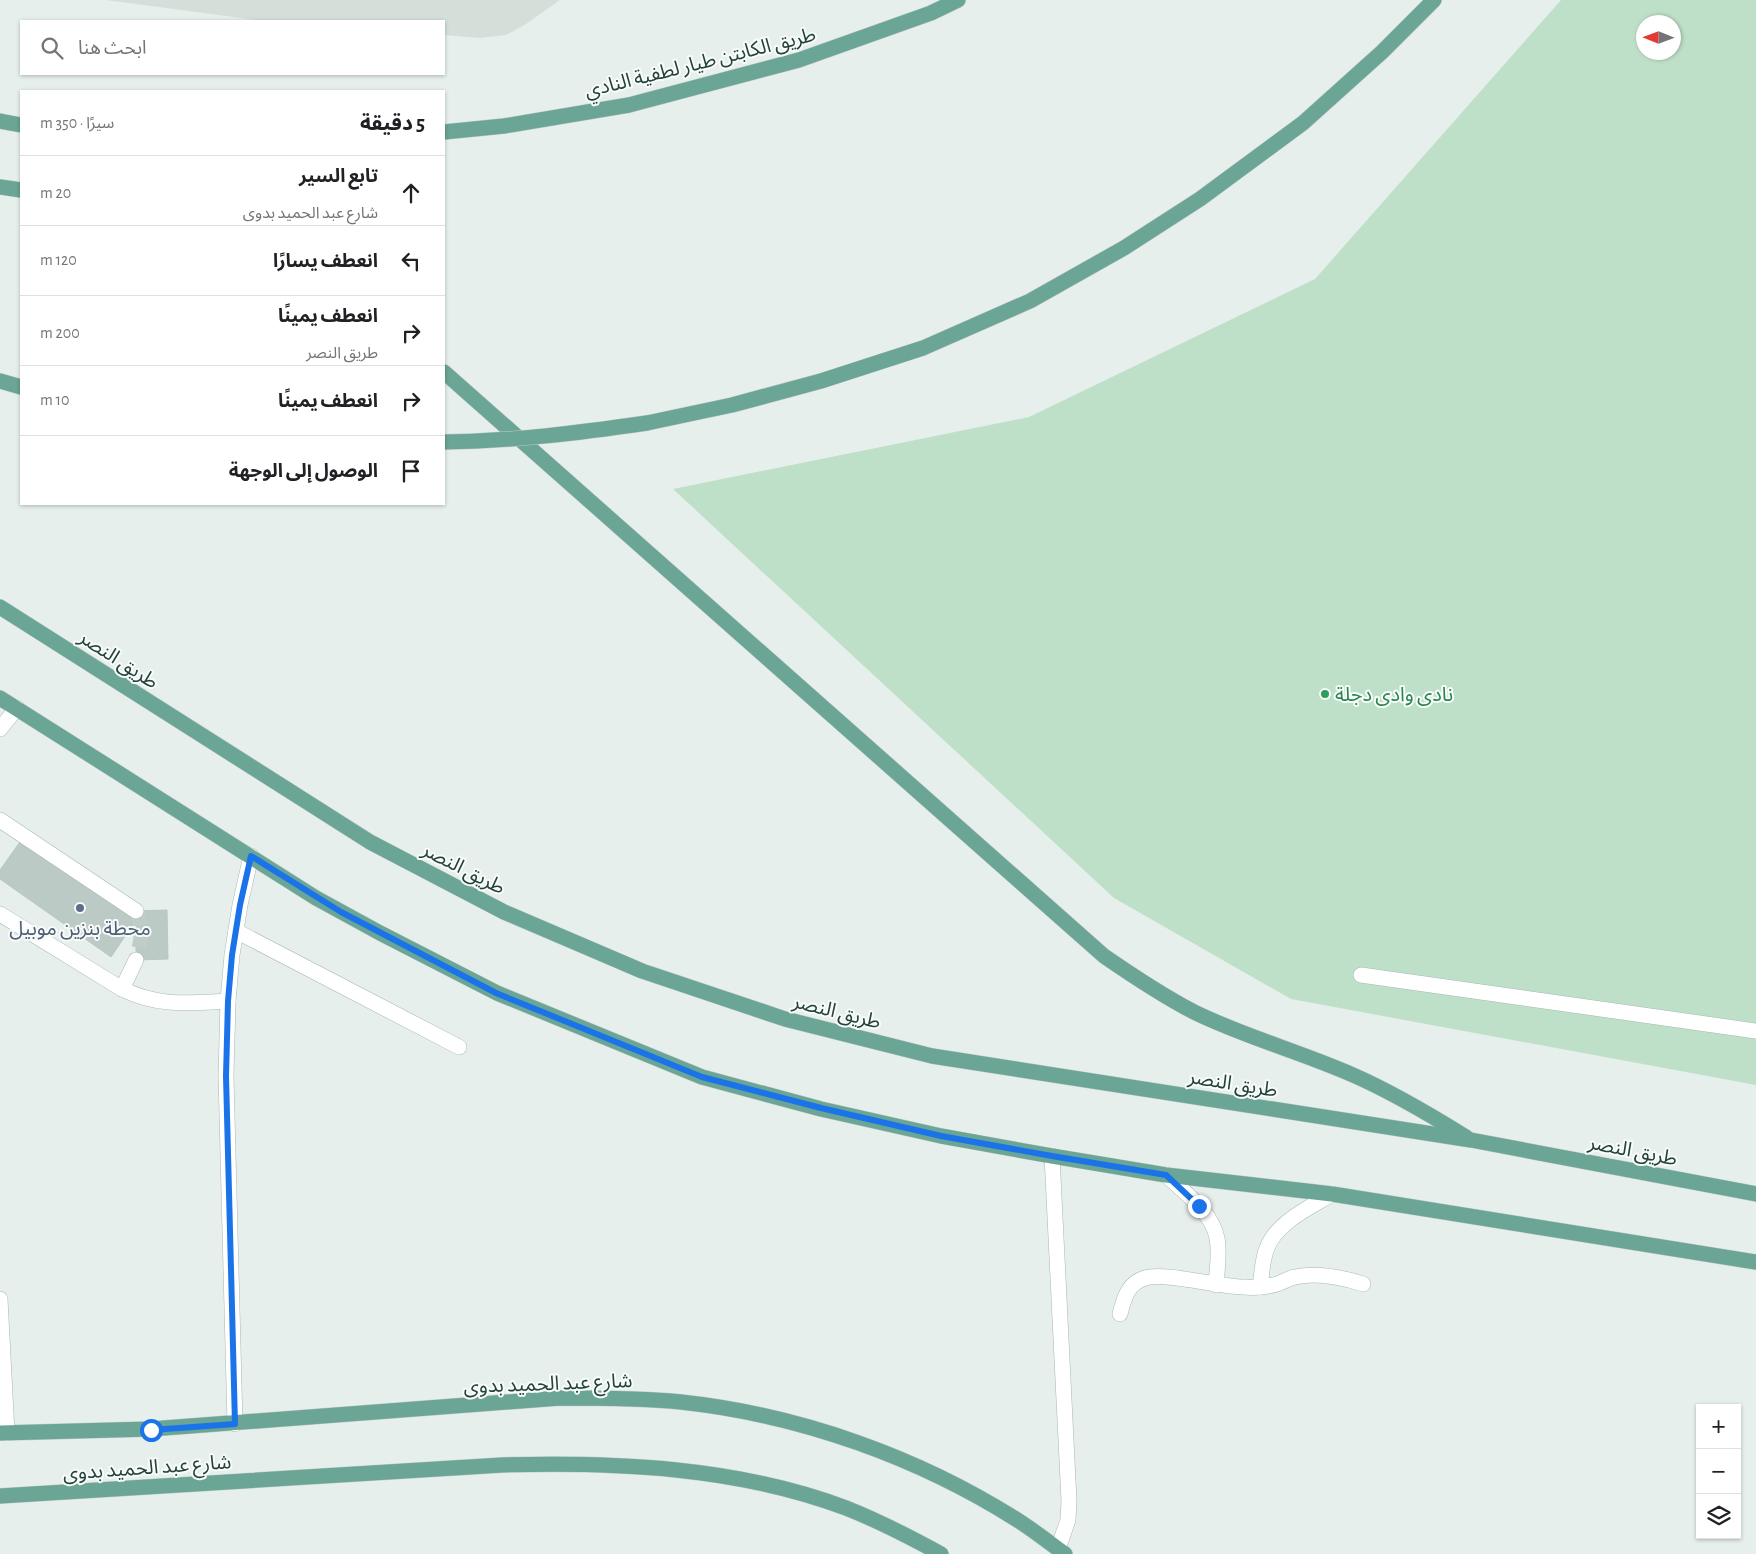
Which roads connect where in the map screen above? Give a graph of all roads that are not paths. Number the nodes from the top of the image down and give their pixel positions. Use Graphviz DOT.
graph roads {
  1 [pos="958,0"];
  2 [pos="1434,0"];
  3 [pos="0,122"];
  4 [pos="20,124"];
  5 [pos="445,132"];
  6 [pos="0,187"];
  7 [pos="20,190"];
  8 [pos="445,373"];
  9 [pos="0,380"];
  10 [pos="20,387"];
  11 [pos="445,442"];
  12 [pos="0,607"];
  13 [pos="0,698"];
  14 [pos="17,708"];
  15 [pos="0,730"];
  16 [pos="0,820"];
  17 [pos="251,856"];
  18 [pos="136,911"];
  19 [pos="0,914"];
  20 [pos="236,931"];
  21 [pos="136,960"];
  22 [pos="1361,975"];
  23 [pos="122,989"];
  24 [pos="228,1001"];
  25 [pos="1756,1031"];
  26 [pos="459,1047"];
  27 [pos="1471,1140"];
  28 [pos="1052,1156"];
  29 [pos="1166,1175"];
  30 [pos="1332,1194"];
  31 [pos="1756,1194"];
  32 [pos="1756,1262"];
  33 [pos="1363,1284"];
  34 [pos="1216,1285"];
  35 [pos="1260,1287"];
  36 [pos="0,1299"];
  37 [pos="1120,1314"];
  38 [pos="235,1424"];
  39 [pos="4,1433"];
  40 [pos="0,1496"];
  41 [pos="1062,1552"];
  42 [pos="942,1554"];
  1 -- 5 [label="main road, طريق الكابتن طيار لطفية النادي"];
  2 -- 11 [label="main road, bridge"];
  3 -- 4 [label="main road"];
  6 -- 7 [label="main road"];
  8 -- 27 [label="main road"];
  9 -- 10 [label="main road"];
  12 -- 27 [label="main road, طريق النصر"];
  13 -- 14 [label="main road"];
  14 -- 15 [label="street"];
  14 -- 17 [label="main road"];
  16 -- 18 [label="street"];
  17 -- 20 [label="street"];
  17 -- 28 [label="main road"];
  19 -- 23 [label="street"];
  20 -- 24 [label="street"];
  20 -- 26 [label="street"];
  21 -- 23 [label="street"];
  22 -- 25 [label="street"];
  23 -- 24 [label="street"];
  24 -- 38 [label="street"];
  27 -- 31 [label="main road, طريق النصر"];
  28 -- 29 [label="main road"];
  28 -- 41 [label="street"];
  29 -- 30 [label="main road"];
  29 -- 34 [label="street"];
  30 -- 32 [label="main road"];
  30 -- 35 [label="street"];
  33 -- 35 [label="street"];
  34 -- 35 [label="street"];
  34 -- 37 [label="street"];
  36 -- 39 [label="street"];
  38 -- 39 [label="main road, شارع عبد الحميد بدوى"];
  38 -- 41 [label="main road, شارع عبد الحميد بدوى"];
  40 -- 42 [label="main road, شارع عبد الحميد بدوى"];
}
